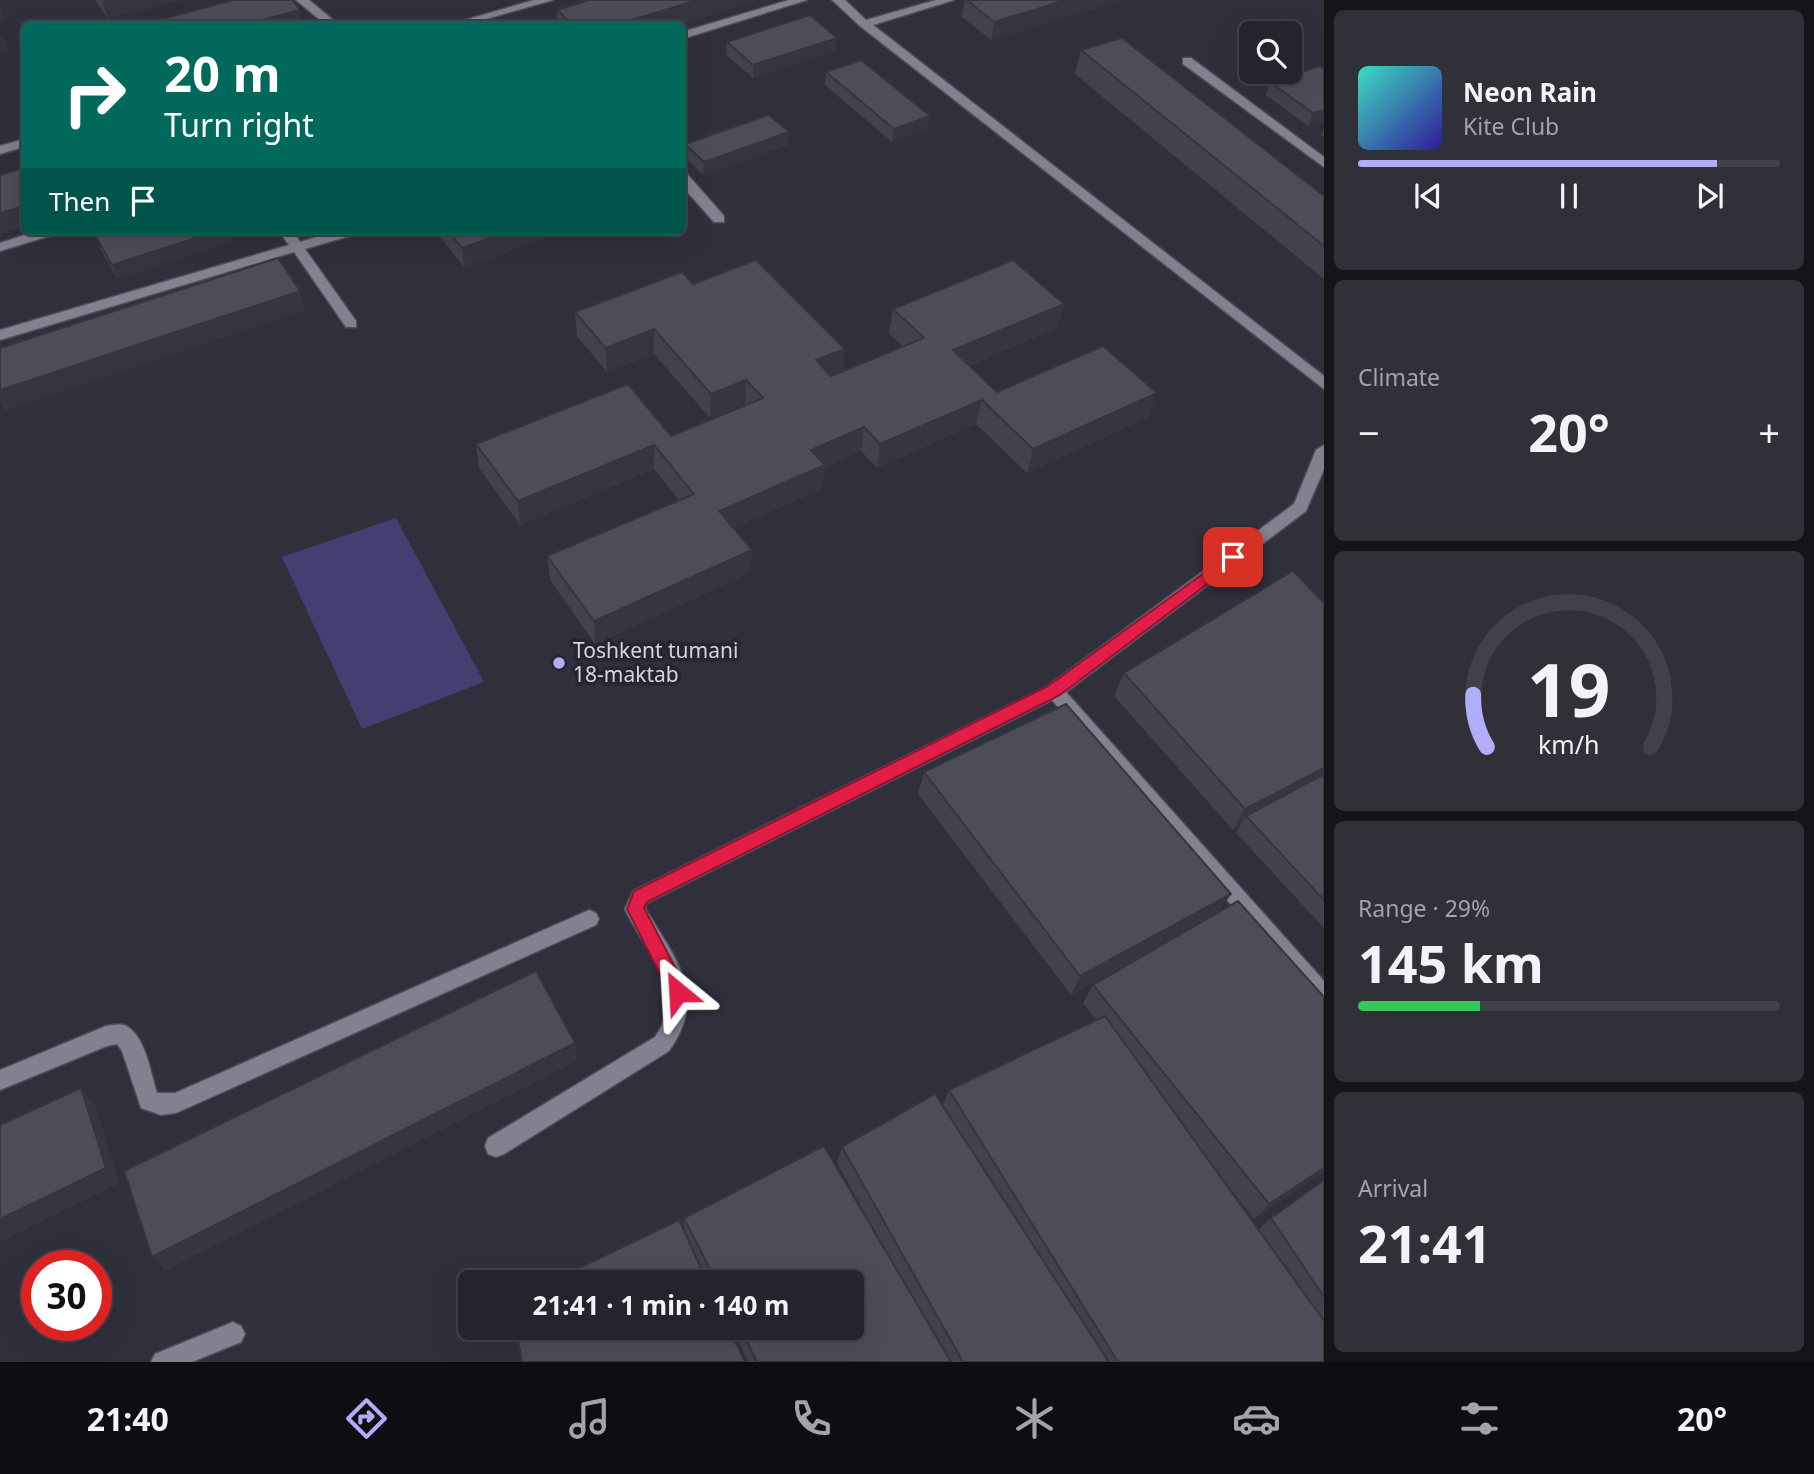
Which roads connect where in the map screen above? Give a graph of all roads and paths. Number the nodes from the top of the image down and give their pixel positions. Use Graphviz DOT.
graph roads {
  1 [pos="302,0"];
  2 [pos="547,0"];
  3 [pos="801,0"];
  4 [pos="838,0"];
  5 [pos="948,0"];
  6 [pos="328,21"];
  7 [pos="468,21"];
  8 [pos="864,24"];
  9 [pos="686,35"];
  10 [pos="1187,61"];
  11 [pos="21,144"];
  12 [pos="0,150"];
  13 [pos="1324,163"];
  14 [pos="686,182"];
  15 [pos="719,219"];
  16 [pos="38,235"];
  17 [pos="289,235"];
  18 [pos="339,235"];
  19 [pos="0,247"];
  20 [pos="298,248"];
  21 [pos="351,324"];
  22 [pos="0,335"];
  23 [pos="1324,384"];
  24 [pos="1324,450"];
  25 [pos="1054,691"];
  26 [pos="589,919"];
  27 [pos="1324,996"];
  28 [pos="0,1080"];
  29 [pos="496,1146"];
  30 [pos="233,1335"];
  31 [pos="163,1362"];
  1 -- 6 [label="street"];
  2 -- 7 [label="street"];
  3 -- 9 [label="street"];
  4 -- 8 [label="street"];
  5 -- 8 [label="street"];
  8 -- 23 [label="street"];
  10 -- 13 [label="street"];
  11 -- 12 [label="street"];
  14 -- 15 [label="street"];
  16 -- 19 [label="street"];
  17 -- 20 [label="street"];
  18 -- 20 [label="street"];
  20 -- 21 [label="street"];
  20 -- 22 [label="street"];
  24 -- 25 [label="street"];
  25 -- 27 [label="street"];
  25 -- 29 [label="street"];
  26 -- 28 [label="street"];
  30 -- 31 [label="street"];
}
